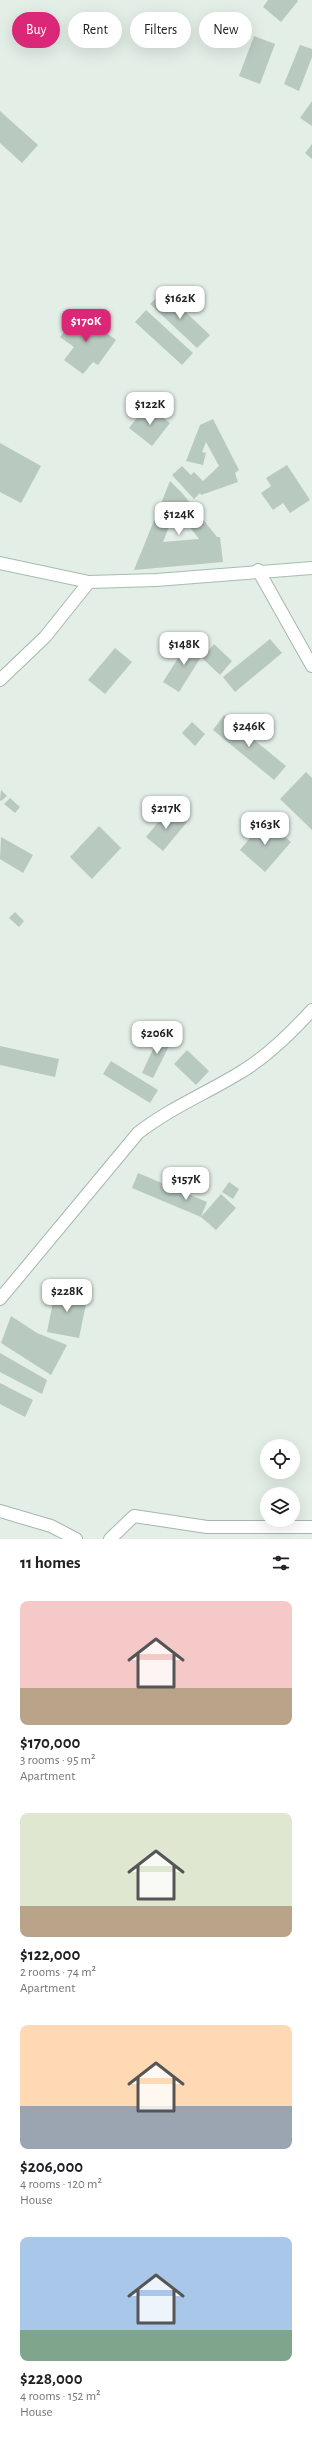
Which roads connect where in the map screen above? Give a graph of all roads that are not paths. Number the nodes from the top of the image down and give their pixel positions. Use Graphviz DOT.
graph roads {
  1 [pos="0,564"];
  2 [pos="312,568"];
  3 [pos="258,570"];
  4 [pos="89,582"];
  5 [pos="312,666"];
  6 [pos="0,680"];
  7 [pos="312,1010"];
  8 [pos="0,1299"];
  9 [pos="0,1511"];
  10 [pos="312,1527"];
  11 [pos="76,1539"];
  12 [pos="110,1539"];
  1 -- 4 [label="street"];
  2 -- 3 [label="street"];
  3 -- 4 [label="street"];
  3 -- 5 [label="street"];
  4 -- 6 [label="street"];
  7 -- 8 [label="street"];
  9 -- 11 [label="street"];
  10 -- 12 [label="street"];
}
